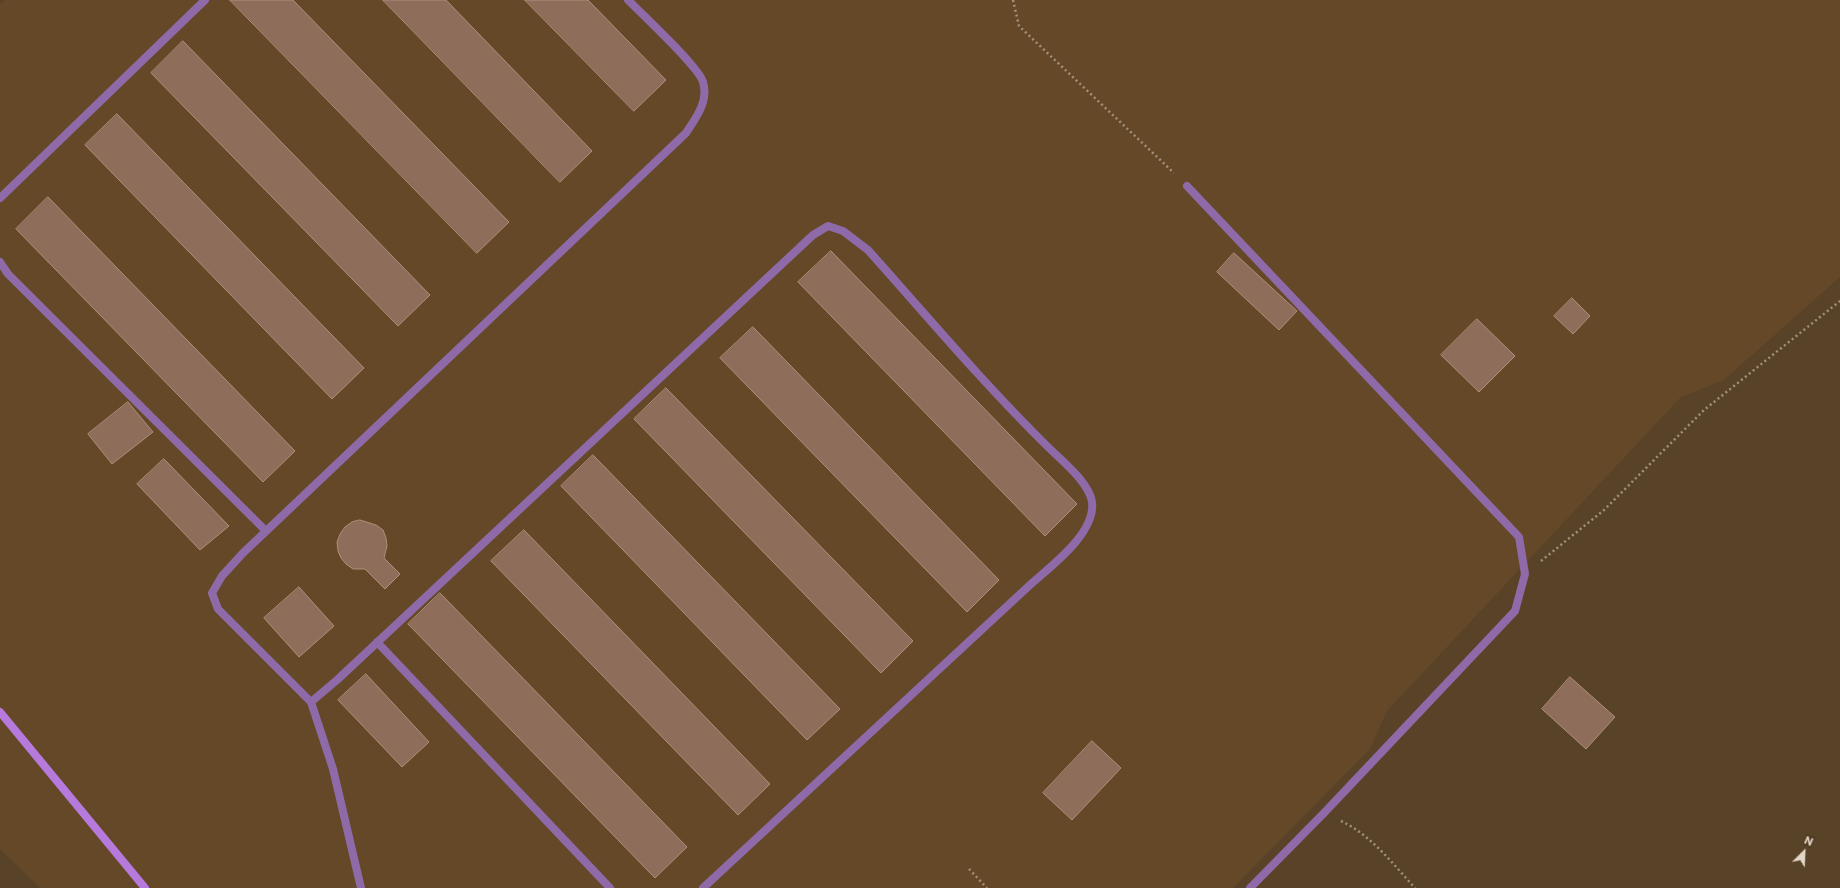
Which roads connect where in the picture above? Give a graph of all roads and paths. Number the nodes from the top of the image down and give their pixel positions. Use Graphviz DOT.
graph roads {
  1 [pos="205,0"];
  2 [pos="628,0"];
  3 [pos="1013,0"];
  4 [pos="1187,186"];
  5 [pos="0,198"];
  6 [pos="0,262"];
  7 [pos="1840,301"];
  8 [pos="266,531"];
  9 [pos="1525,574"];
  10 [pos="377,642"];
  11 [pos="312,702"];
  12 [pos="0,712"];
  13 [pos="1324,813"];
  14 [pos="969,869"];
  15 [pos="145,888"];
  16 [pos="361,888"];
  17 [pos="610,888"];
  18 [pos="703,888"];
  19 [pos="987,888"];
  20 [pos="1250,888"];
  21 [pos="1415,888"];
  1 -- 5 [label="lane"];
  2 -- 8 [label="lane"];
  3 -- 4 [label="path"];
  4 -- 9 [label="lane"];
  6 -- 8 [label="lane"];
  7 -- 9 [label="path"];
  8 -- 11 [label="lane"];
  9 -- 13 [label="lane"];
  10 -- 11 [label="lane"];
  10 -- 17 [label="lane"];
  10 -- 18 [label="lane"];
  11 -- 16 [label="lane"];
  12 -- 15 [label="street"];
  13 -- 20 [label="lane"];
  13 -- 21 [label="path"];
  14 -- 19 [label="path"];
}
